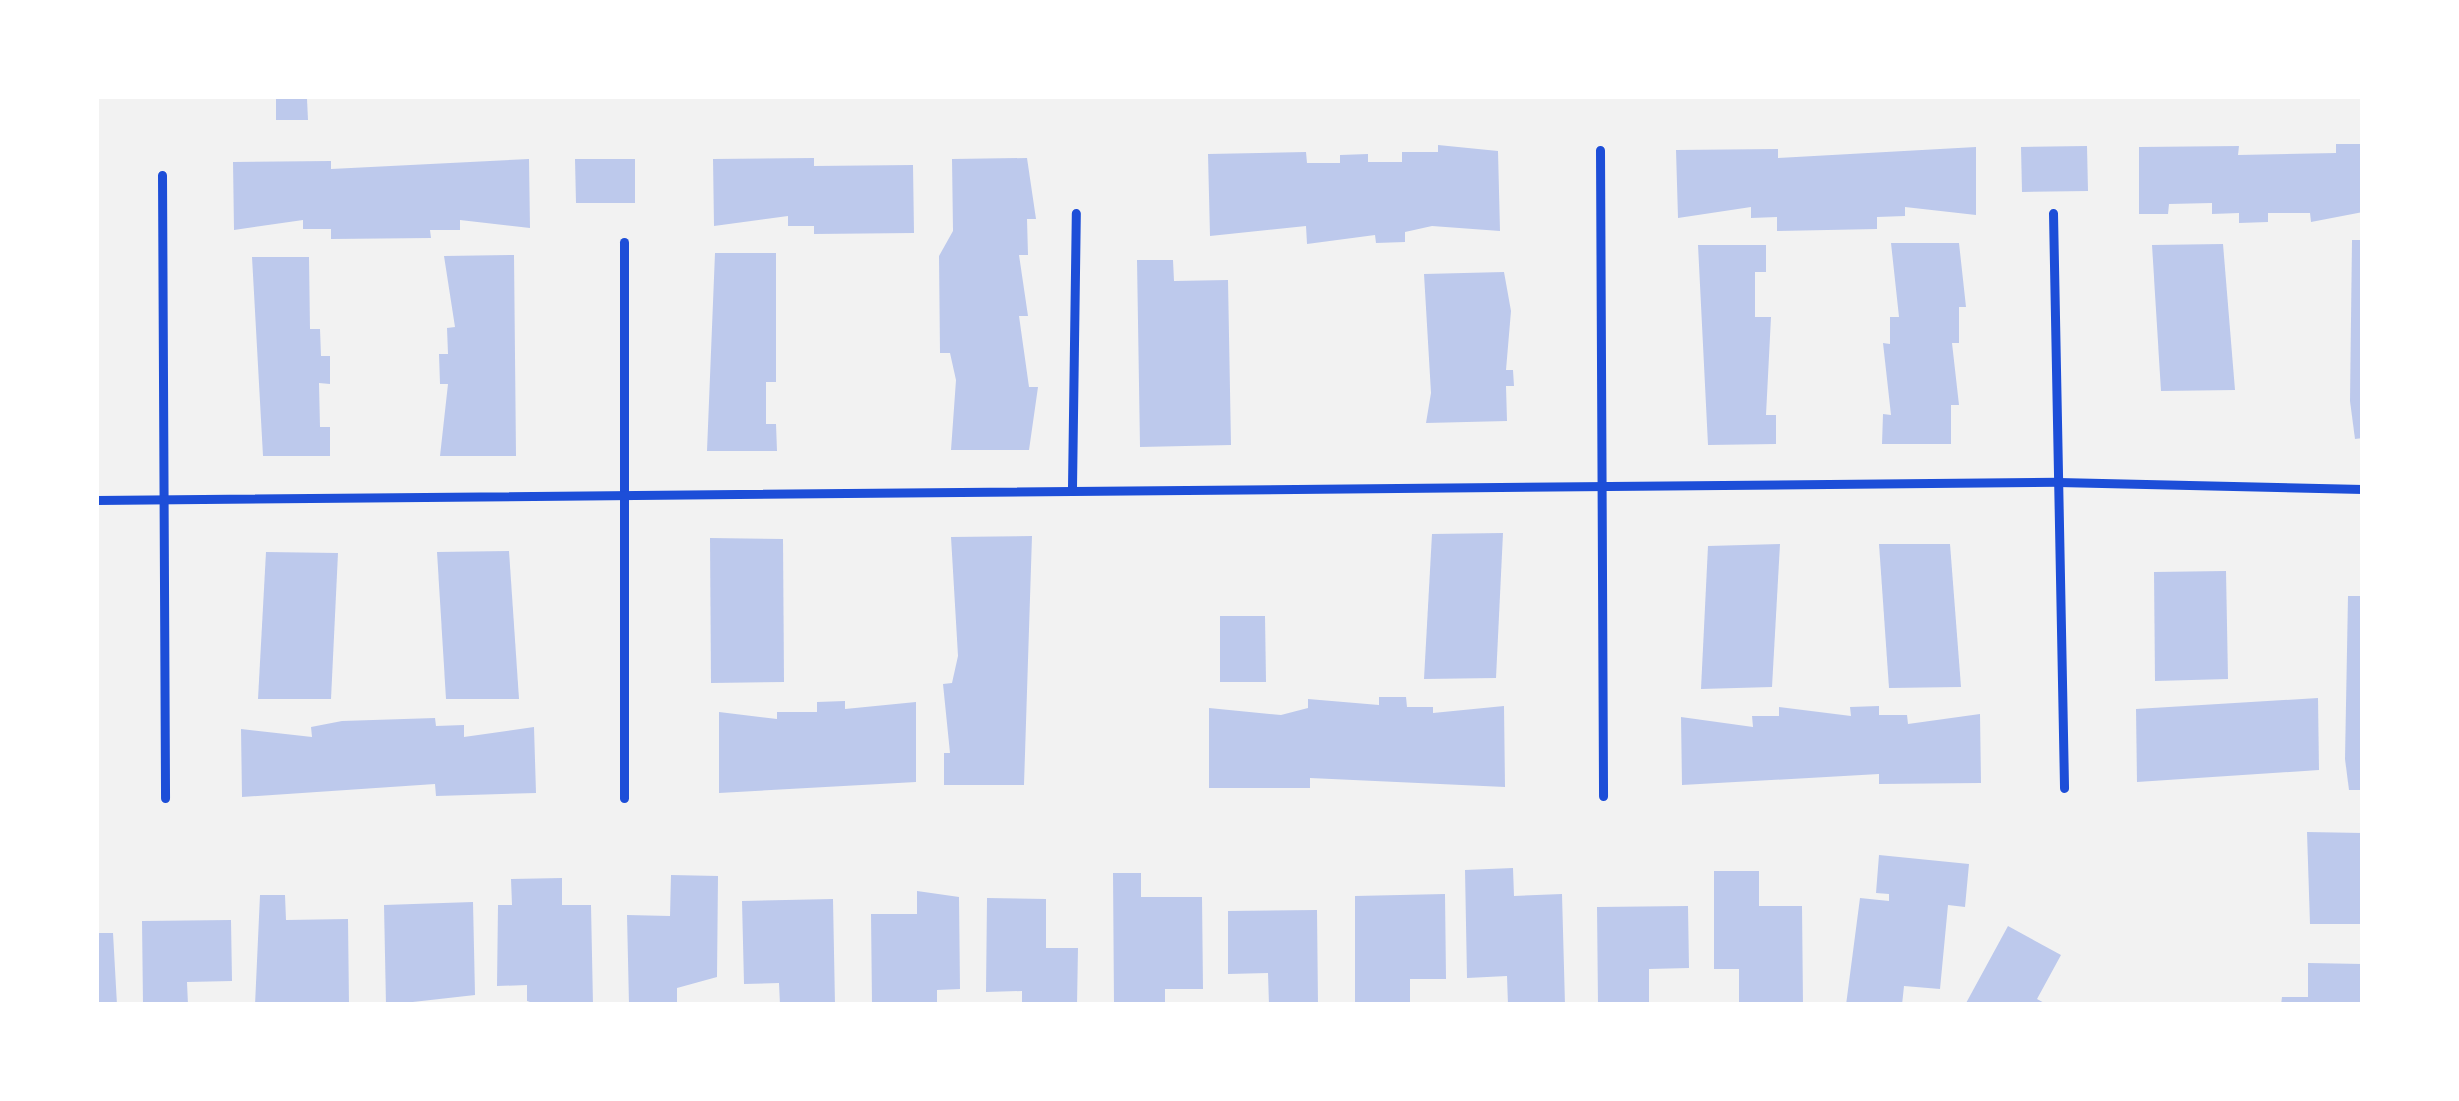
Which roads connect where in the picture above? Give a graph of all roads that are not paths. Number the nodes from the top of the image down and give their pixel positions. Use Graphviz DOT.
graph roads {
  1 [pos="1600,150"];
  2 [pos="162,175"];
  3 [pos="1076,213"];
  4 [pos="2053,213"];
  5 [pos="624,242"];
  6 [pos="2058,482"];
  7 [pos="1601,484"];
  8 [pos="1072,487"];
  9 [pos="2363,489"];
  10 [pos="624,490"];
  11 [pos="164,498"];
  12 [pos="96,500"];
  13 [pos="2064,788"];
  14 [pos="1603,796"];
  15 [pos="165,798"];
  16 [pos="625,798"];
  1 -- 7 [label="lane"];
  2 -- 11 [label="lane"];
  3 -- 8 [label="lane"];
  4 -- 6 [label="lane"];
  5 -- 10 [label="lane"];
  6 -- 7 [label="lane"];
  6 -- 9 [label="lane"];
  6 -- 13 [label="lane"];
  7 -- 8 [label="lane"];
  7 -- 14 [label="lane"];
  8 -- 10 [label="lane"];
  10 -- 11 [label="lane"];
  10 -- 16 [label="lane"];
  11 -- 12 [label="lane"];
  11 -- 15 [label="lane"];
}
